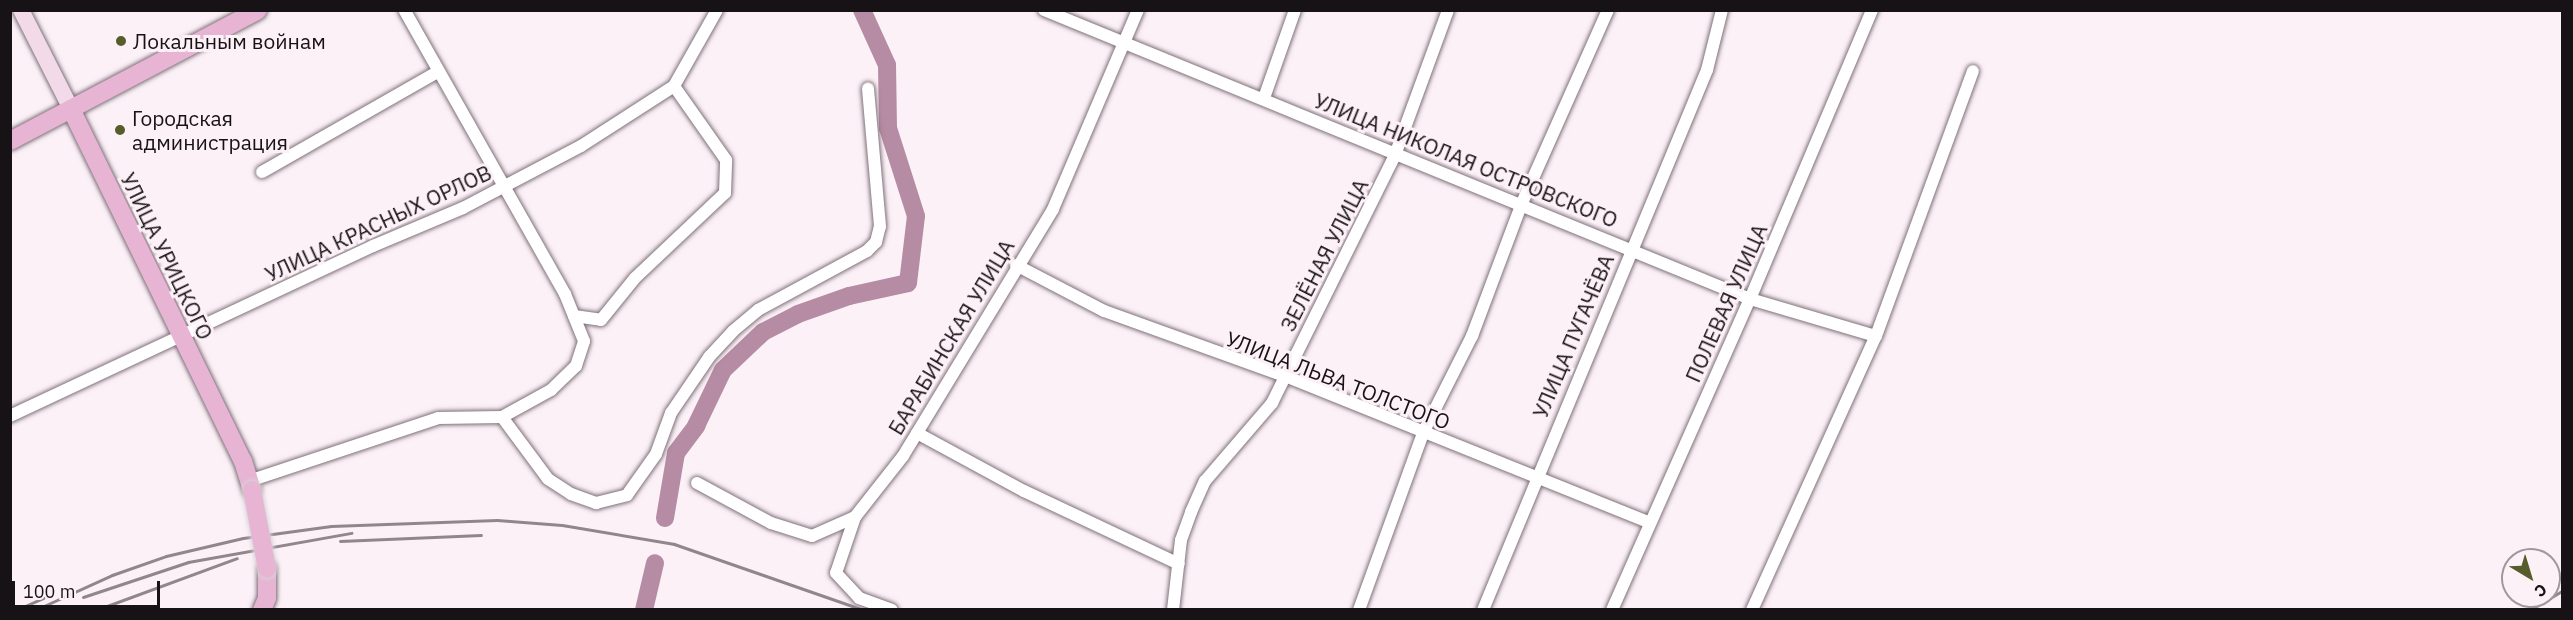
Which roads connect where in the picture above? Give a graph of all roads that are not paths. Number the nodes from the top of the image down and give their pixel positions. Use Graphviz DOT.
graph roads {
  1 [pos="21,10"];
  2 [pos="258,10"];
  3 [pos="404,10"];
  4 [pos="717,10"];
  5 [pos="1044,10"];
  6 [pos="1138,10"];
  7 [pos="1295,10"];
  8 [pos="1448,10"];
  9 [pos="1608,10"];
  10 [pos="1722,10"];
  11 [pos="1872,10"];
  12 [pos="1125,45"];
  13 [pos="1973,71"];
  14 [pos="437,72"];
  15 [pos="674,87"];
  16 [pos="868,89"];
  17 [pos="1264,99"];
  18 [pos="71,109"];
  19 [pos="10,141"];
  20 [pos="1395,155"];
  21 [pos="262,172"];
  22 [pos="502,186"];
  23 [pos="1522,203"];
  24 [pos="1632,248"];
  25 [pos="1016,265"];
  26 [pos="1750,299"];
  27 [pos="574,316"];
  28 [pos="179,336"];
  29 [pos="1876,336"];
  30 [pos="1285,376"];
  31 [pos="10,416"];
  32 [pos="502,417"];
  33 [pos="917,433"];
  34 [pos="1423,433"];
  35 [pos="1534,479"];
  36 [pos="697,483"];
  37 [pos="250,486"];
  38 [pos="855,517"];
  39 [pos="1649,522"];
  40 [pos="1179,564"];
  41 [pos="262,609"];
  42 [pos="892,609"];
  43 [pos="1173,609"];
  44 [pos="1359,609"];
  45 [pos="1483,609"];
  46 [pos="1612,609"];
  47 [pos="1752,609"];
  1 -- 18 [label="main road, УЛИЦА УРИЦКОГО"];
  2 -- 18 [label="main road"];
  3 -- 14 [label="street"];
  4 -- 15 [label="street, УЛИЦА КРАСНЫХ ОРЛОВ"];
  5 -- 12 [label="street, УЛИЦА НИКОЛАЯ ОСТРОВСКОГО"];
  6 -- 12 [label="street, БАРАБИНСКАЯ УЛИЦА"];
  7 -- 17 [label="street"];
  8 -- 20 [label="street, ЗЕЛЁНАЯ УЛИЦА"];
  9 -- 23 [label="street"];
  10 -- 24 [label="street, УЛИЦА ПУГАЧЁВА"];
  11 -- 26 [label="street, ПОЛЕВАЯ УЛИЦА"];
  12 -- 17 [label="street, УЛИЦА НИКОЛАЯ ОСТРОВСКОГО"];
  12 -- 25 [label="street, БАРАБИНСКАЯ УЛИЦА"];
  13 -- 29 [label="street"];
  14 -- 21 [label="street"];
  14 -- 22 [label="street"];
  15 -- 22 [label="street, УЛИЦА КРАСНЫХ ОРЛОВ"];
  15 -- 27 [label="street"];
  16 -- 32 [label="street"];
  17 -- 20 [label="street, УЛИЦА НИКОЛАЯ ОСТРОВСКОГО"];
  18 -- 19 [label="main road"];
  18 -- 28 [label="main road, УЛИЦА УРИЦКОГО"];
  20 -- 23 [label="street, УЛИЦА НИКОЛАЯ ОСТРОВСКОГО"];
  20 -- 30 [label="street, ЗЕЛЁНАЯ УЛИЦА"];
  22 -- 27 [label="street"];
  22 -- 28 [label="street, УЛИЦА КРАСНЫХ ОРЛОВ"];
  23 -- 24 [label="street, УЛИЦА НИКОЛАЯ ОСТРОВСКОГО"];
  23 -- 34 [label="street"];
  24 -- 26 [label="street, УЛИЦА НИКОЛАЯ ОСТРОВСКОГО"];
  24 -- 35 [label="street, УЛИЦА ПУГАЧЁВА"];
  25 -- 30 [label="street, УЛИЦА ЛЬВА ТОЛСТОГО"];
  25 -- 33 [label="street, БАРАБИНСКАЯ УЛИЦА"];
  26 -- 29 [label="street, УЛИЦА НИКОЛАЯ ОСТРОВСКОГО"];
  26 -- 39 [label="street, ПОЛЕВАЯ УЛИЦА"];
  27 -- 32 [label="street"];
  28 -- 31 [label="street, УЛИЦА КРАСНЫХ ОРЛОВ"];
  28 -- 37 [label="main road, УЛИЦА УРИЦКОГО"];
  29 -- 47 [label="street"];
  30 -- 34 [label="street, УЛИЦА ЛЬВА ТОЛСТОГО"];
  30 -- 40 [label="street, ЗЕЛЁНАЯ УЛИЦА"];
  32 -- 37 [label="street"];
  33 -- 38 [label="street, БАРАБИНСКАЯ УЛИЦА"];
  33 -- 40 [label="street"];
  34 -- 35 [label="street, УЛИЦА ЛЬВА ТОЛСТОГО"];
  34 -- 44 [label="street"];
  35 -- 39 [label="street, УЛИЦА ЛЬВА ТОЛСТОГО"];
  35 -- 45 [label="street, УЛИЦА ПУГАЧЁВА"];
  36 -- 38 [label="street, БАРАБИНСКАЯ УЛИЦА"];
  37 -- 41 [label="main road, УЛИЦА УРИЦКОГО, bridge"];
  38 -- 42 [label="street"];
  39 -- 46 [label="street, ПОЛЕВАЯ УЛИЦА"];
  40 -- 43 [label="street, ЗЕЛЁНАЯ УЛИЦА"];
}
